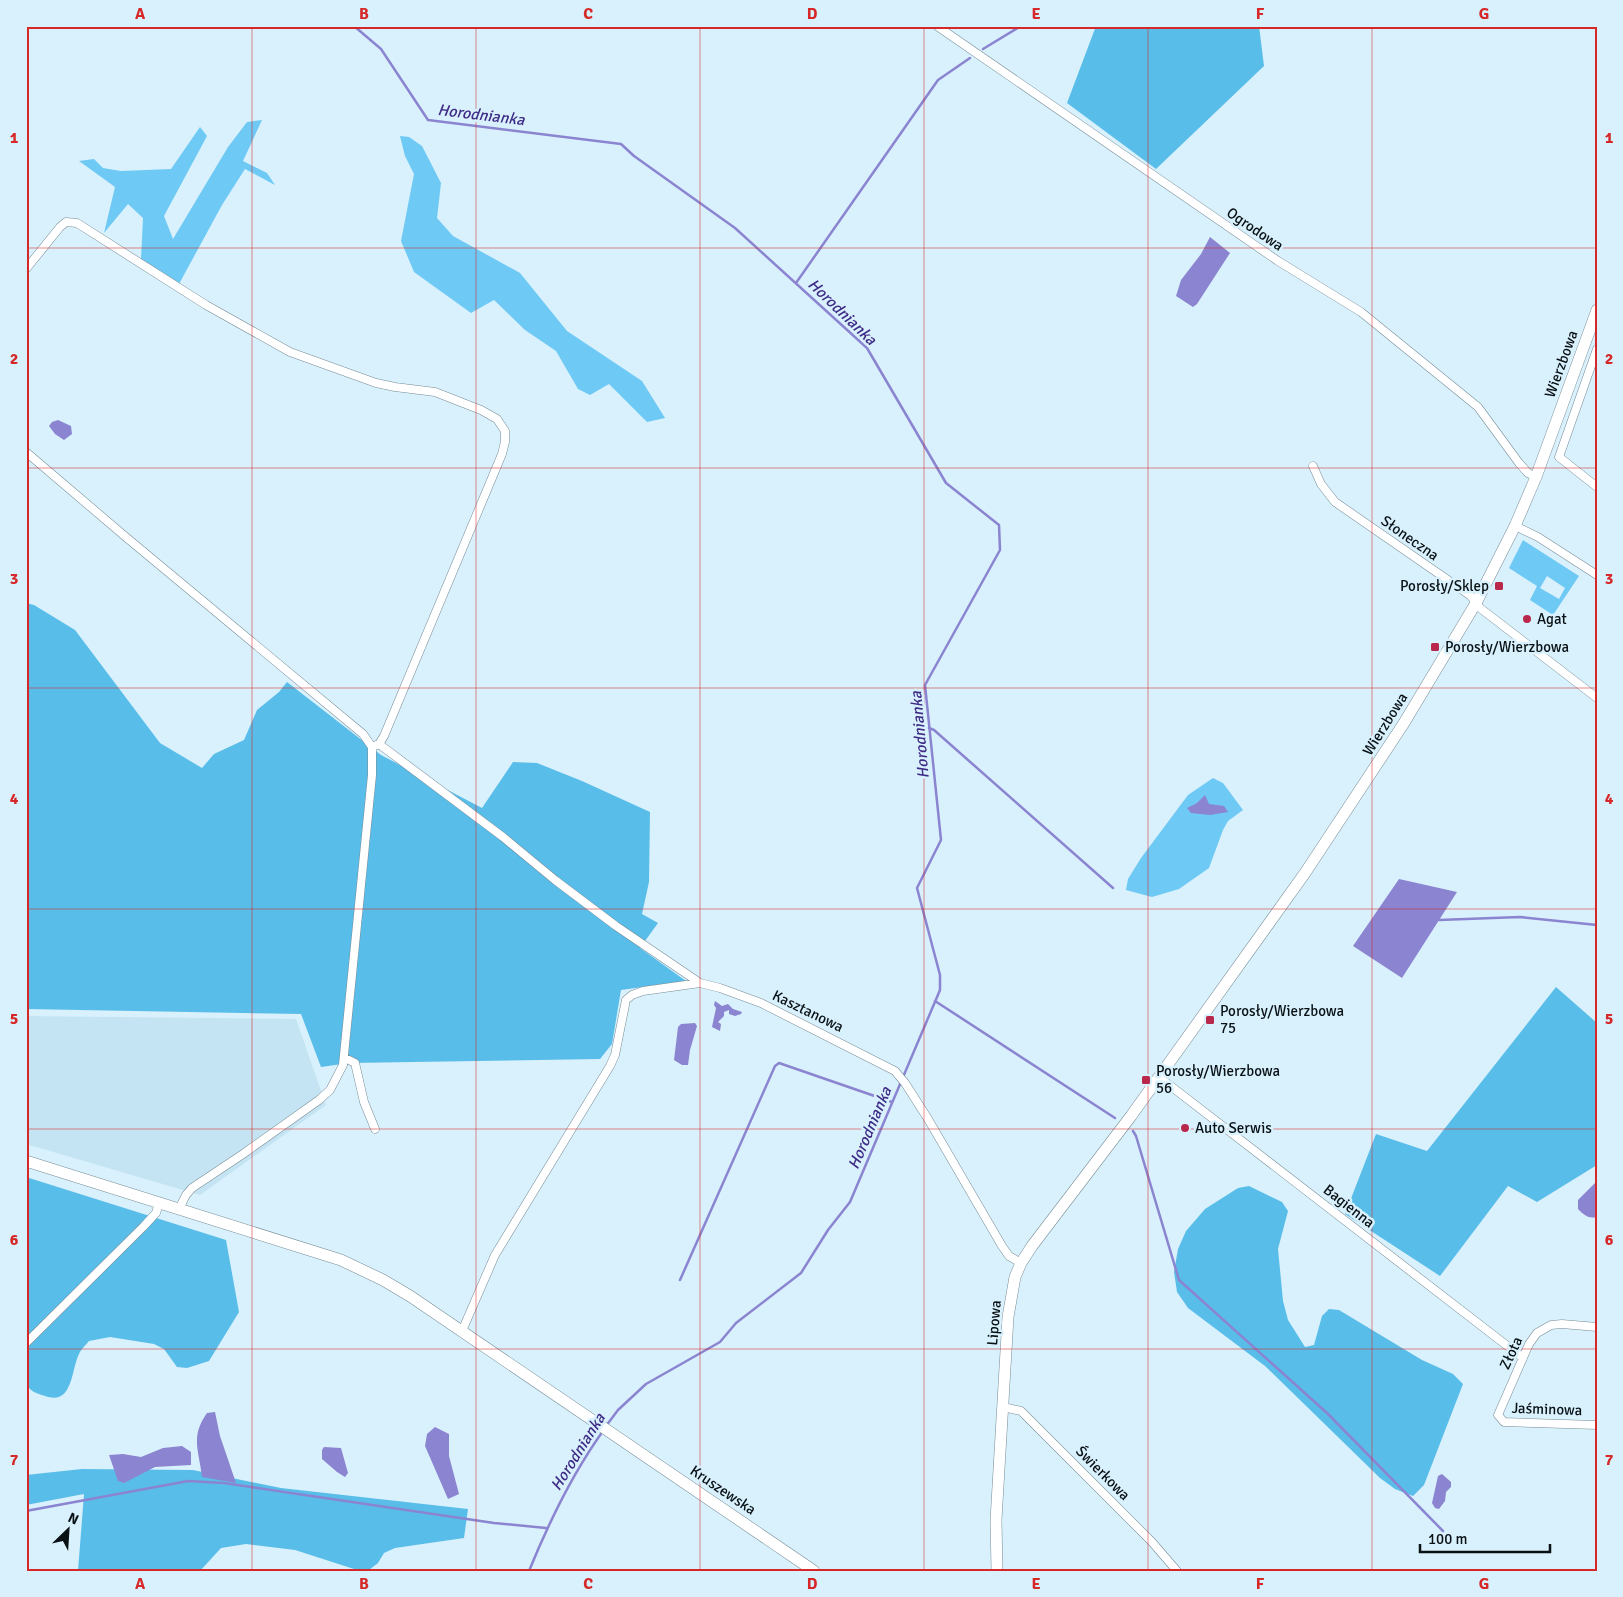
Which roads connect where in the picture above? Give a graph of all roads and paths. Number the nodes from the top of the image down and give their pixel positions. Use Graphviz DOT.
graph roads {
  1 [pos="937,26"];
  2 [pos="26,269"];
  3 [pos="1597,310"];
  4 [pos="1594,326"];
  5 [pos="1597,349"];
  6 [pos="26,452"];
  7 [pos="1545,452"];
  8 [pos="1559,458"];
  9 [pos="1313,466"];
  10 [pos="1536,477"];
  11 [pos="1597,487"];
  12 [pos="1515,526"];
  13 [pos="1597,575"];
  14 [pos="1476,603"];
  15 [pos="1597,698"];
  16 [pos="376,745"];
  17 [pos="700,983"];
  18 [pos="345,1058"];
  19 [pos="1159,1077"];
  20 [pos="1131,1116"];
  21 [pos="375,1129"];
  22 [pos="26,1161"];
  23 [pos="159,1203"];
  24 [pos="180,1209"];
  25 [pos="1021,1263"];
  26 [pos="1597,1327"];
  27 [pos="462,1331"];
  28 [pos="26,1343"];
  29 [pos="1523,1358"];
  30 [pos="1003,1406"];
  31 [pos="1498,1416"];
  32 [pos="1597,1425"];
  33 [pos="814,1571"];
  34 [pos="997,1571"];
  35 [pos="1177,1571"];
  1 -- 10 [label="street, Ogrodowa"];
  2 -- 16 [label="street"];
  3 -- 4 [label="street, Wierzbowa"];
  4 -- 7 [label="street, Wierzbowa"];
  5 -- 8 [label="street"];
  6 -- 16 [label="street"];
  7 -- 8 [label="street"];
  7 -- 10 [label="street, Wierzbowa"];
  8 -- 11 [label="street"];
  9 -- 14 [label="street, Słoneczna"];
  10 -- 12 [label="street, Wierzbowa"];
  12 -- 13 [label="street"];
  12 -- 14 [label="street, Wierzbowa"];
  14 -- 15 [label="street, Słoneczna"];
  14 -- 19 [label="street, Wierzbowa"];
  16 -- 17 [label="street"];
  16 -- 18 [label="street"];
  17 -- 25 [label="street, Kasztanowa"];
  17 -- 27 [label="street"];
  18 -- 21 [label="street"];
  18 -- 24 [label="street"];
  19 -- 20 [label="street, Wierzbowa"];
  19 -- 29 [label="street, Bagienna"];
  20 -- 25 [label="street, Lipowa"];
  22 -- 23 [label="street, Kruszewska"];
  23 -- 24 [label="street, Kruszewska"];
  23 -- 28 [label="street"];
  24 -- 27 [label="street, Kruszewska"];
  25 -- 30 [label="street, Lipowa"];
  26 -- 29 [label="street, Złota"];
  27 -- 33 [label="street, Kruszewska"];
  29 -- 31 [label="street, Złota"];
  30 -- 34 [label="street, Lipowa"];
  30 -- 35 [label="street, Świerkowa"];
  31 -- 32 [label="street, Jaśminowa"];
}
